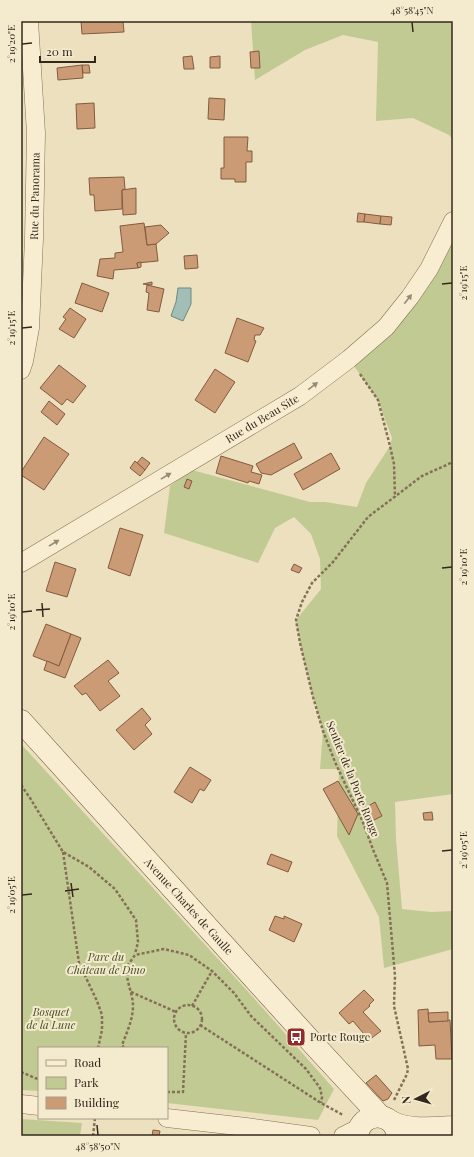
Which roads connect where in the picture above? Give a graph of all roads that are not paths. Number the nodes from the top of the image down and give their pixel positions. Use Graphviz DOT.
graph roads {
  1 [pos="29,21"];
  2 [pos="453,221"];
  3 [pos="21,370"];
  4 [pos="21,563"];
  5 [pos="21,721"];
  6 [pos="21,1104"];
  7 [pos="38,1106"];
  8 [pos="168,1118"];
  9 [pos="453,1127"];
  10 [pos="375,1128"];
  11 [pos="311,1136"];
  1 -- 3 [label="street, Rue du Panorama"];
  4 -- 2 [label="street, Rue du Beau Site, one-way"];
  5 -- 10 [label="main road, Avenue Charles de Gaulle"];
  6 -- 7 [label="street"];
  8 -- 11 [label="street"];
  9 -- 10 [label="main road"];
}
